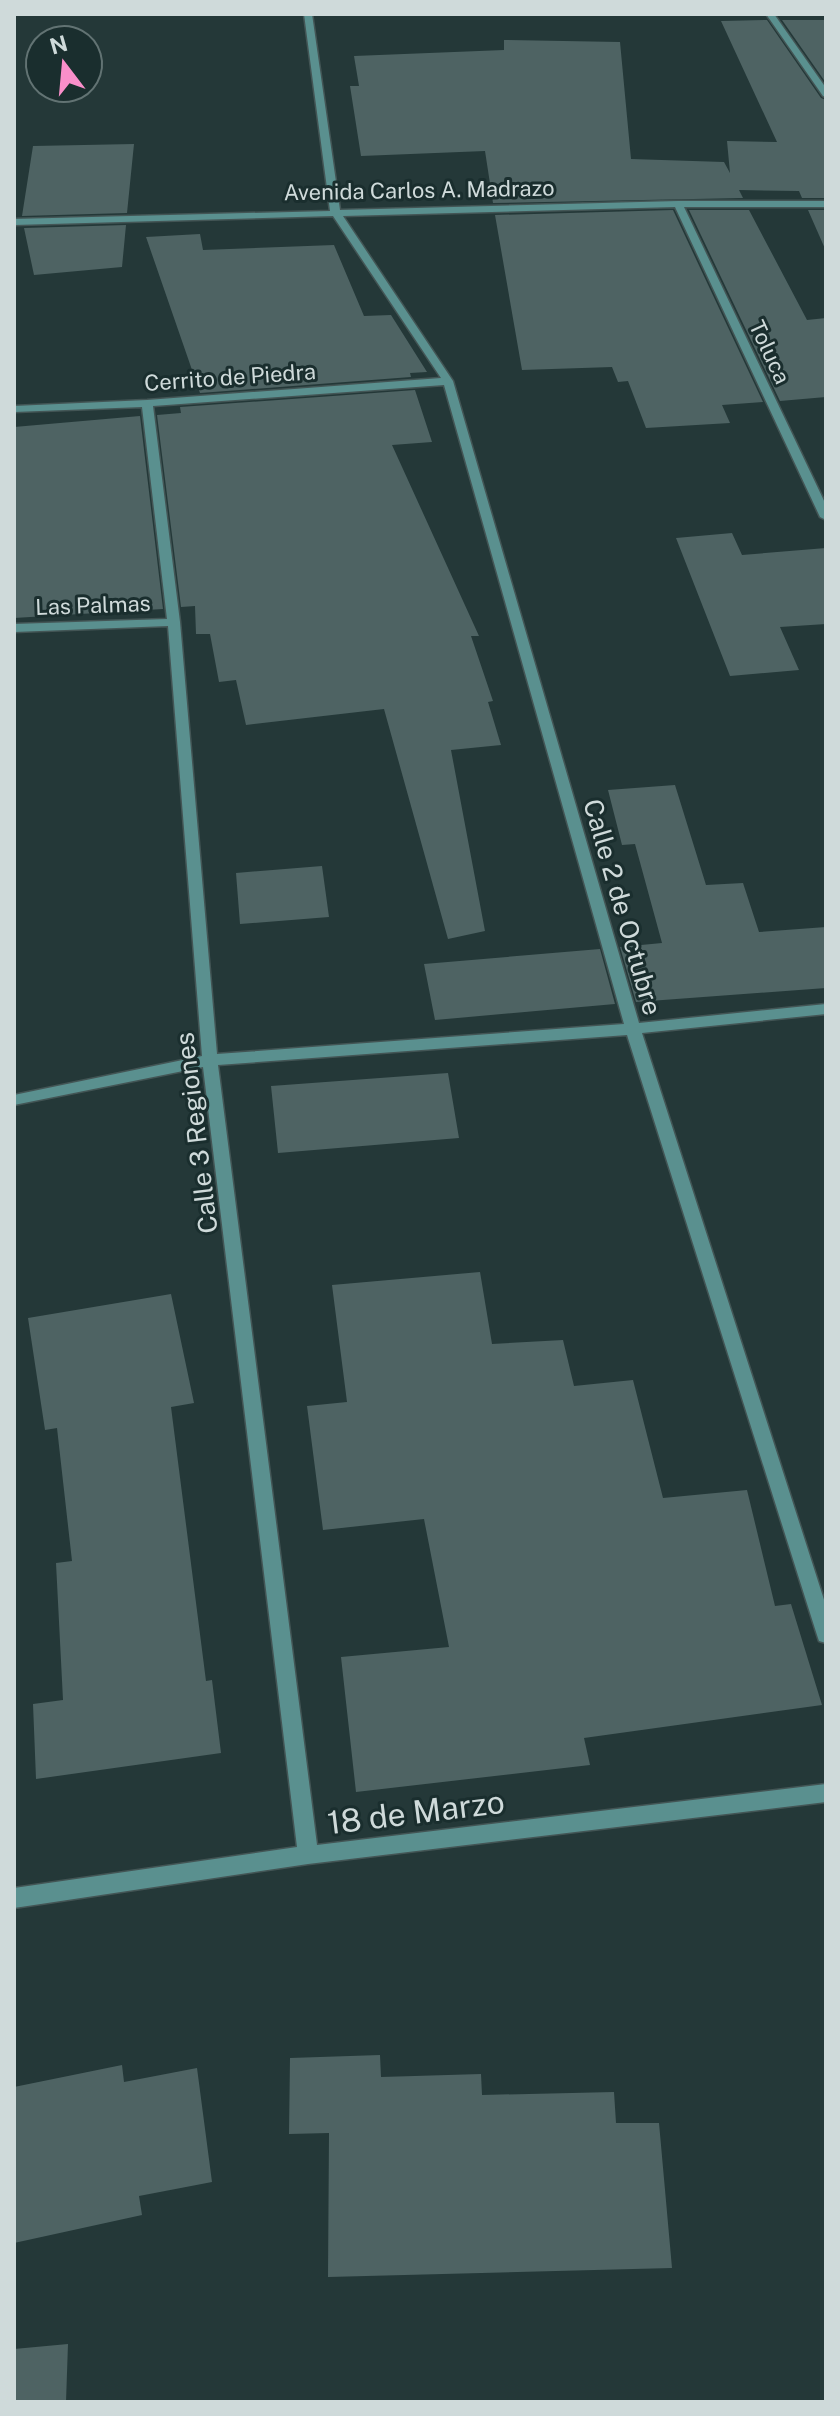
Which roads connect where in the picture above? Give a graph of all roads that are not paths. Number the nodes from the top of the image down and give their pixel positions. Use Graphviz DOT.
graph roads {
  1 [pos="308,14"];
  2 [pos="770,14"];
  3 [pos="826,94"];
  4 [pos="678,204"];
  5 [pos="826,204"];
  6 [pos="335,212"];
  7 [pos="14,222"];
  8 [pos="448,381"];
  9 [pos="147,403"];
  10 [pos="14,409"];
  11 [pos="826,517"];
  12 [pos="174,622"];
  13 [pos="14,628"];
  14 [pos="826,1009"];
  15 [pos="633,1029"];
  16 [pos="210,1060"];
  17 [pos="14,1100"];
  18 [pos="826,1635"];
  19 [pos="826,1793"];
  20 [pos="308,1855"];
  21 [pos="14,1898"];
  1 -- 6 [label="street"];
  2 -- 3 [label="street"];
  4 -- 5 [label="street, Avenida Carlos A. Madrazo"];
  4 -- 6 [label="street, Avenida Carlos A. Madrazo"];
  4 -- 11 [label="street, Toluca"];
  6 -- 7 [label="street, Avenida Carlos A. Madrazo"];
  6 -- 8 [label="street, Calle 2 de Octubre"];
  8 -- 9 [label="street, Cerrito de Piedra"];
  8 -- 15 [label="street, Calle 2 de Octubre"];
  9 -- 10 [label="street, Cerrito de Piedra"];
  9 -- 12 [label="street, Calle 3 Regiones"];
  12 -- 13 [label="street, Las Palmas"];
  12 -- 16 [label="street, Calle 3 Regiones"];
  14 -- 15 [label="street"];
  15 -- 16 [label="street"];
  15 -- 18 [label="street, Calle 2 de Octubre"];
  16 -- 17 [label="street"];
  16 -- 20 [label="street, Calle 3 Regiones"];
  19 -- 20 [label="street, 18 de Marzo"];
  20 -- 21 [label="street, 18 de Marzo"];
}
